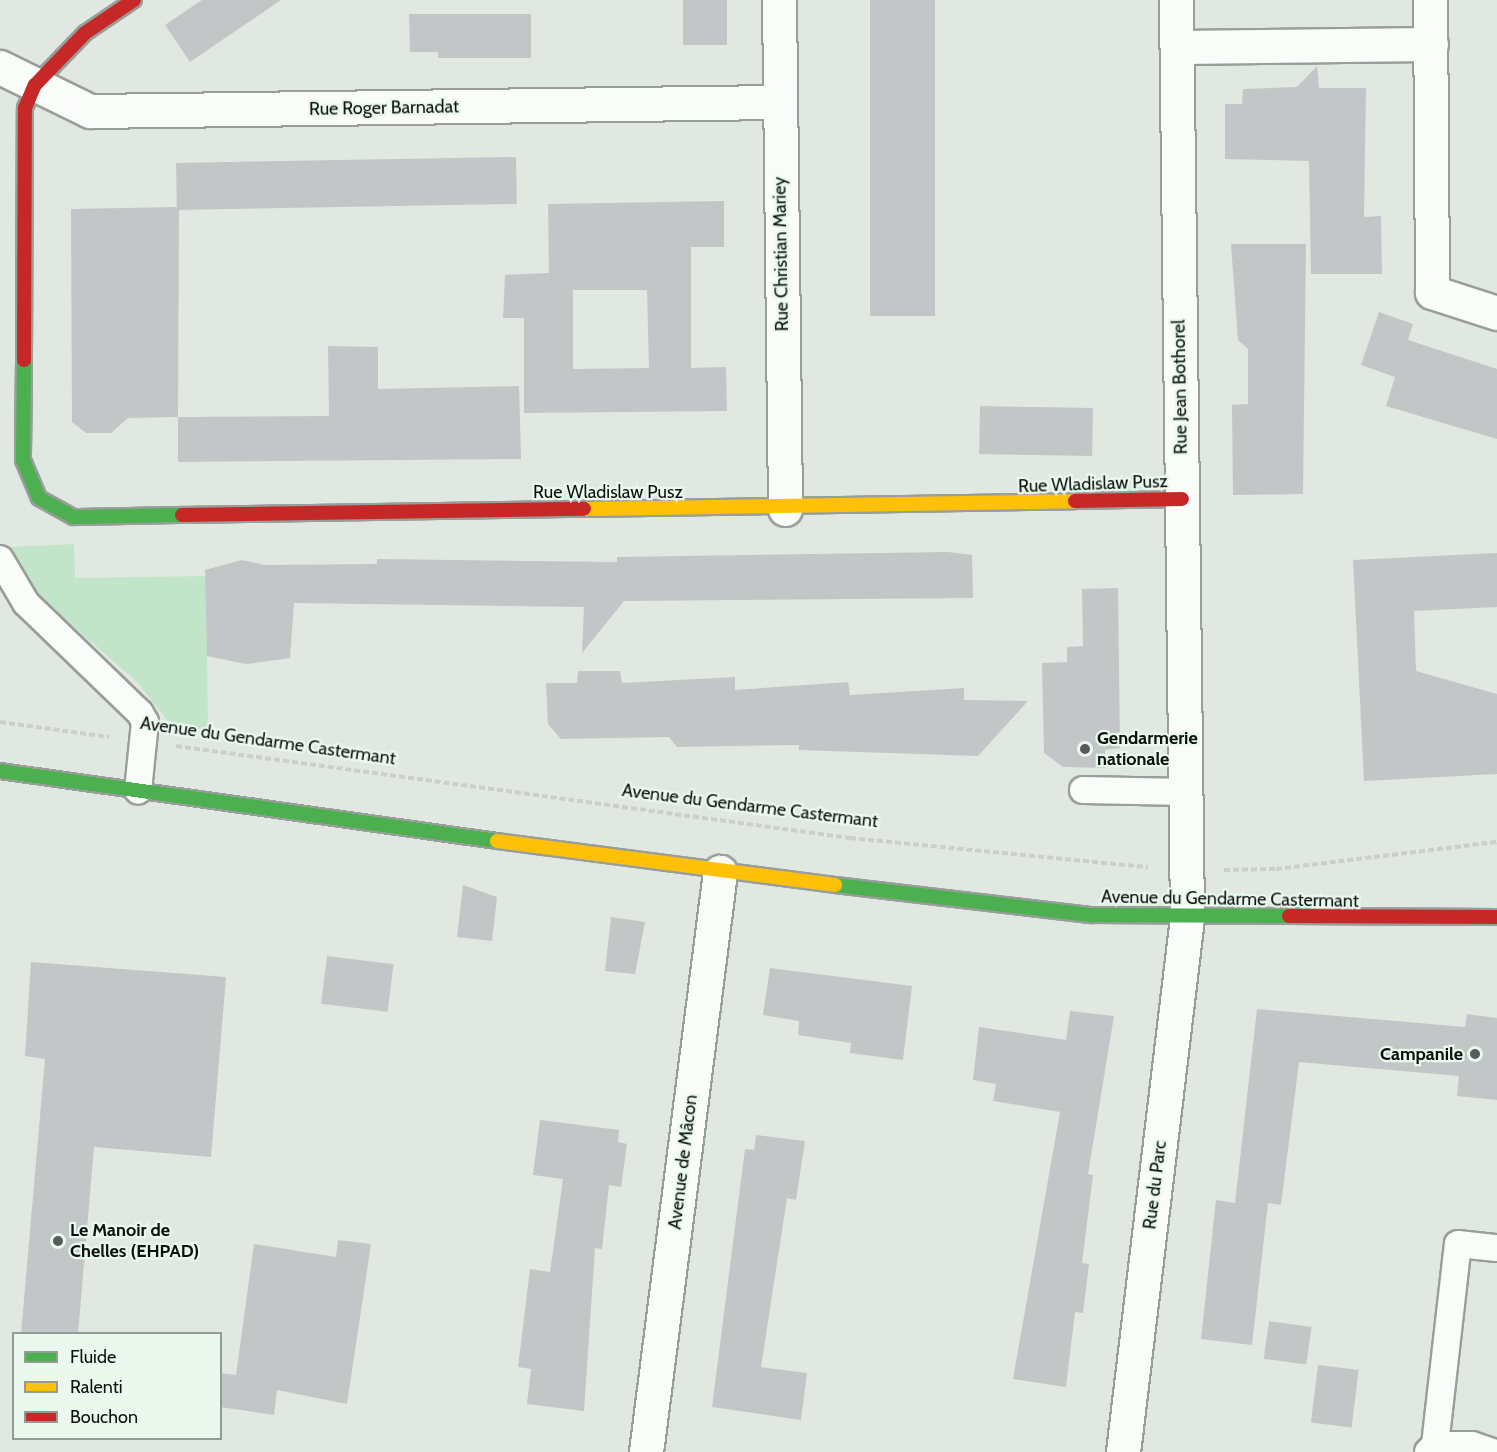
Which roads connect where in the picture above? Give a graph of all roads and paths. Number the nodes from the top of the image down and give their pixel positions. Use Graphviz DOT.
graph roads {
  1 [pos="134,0"];
  2 [pos="779,0"];
  3 [pos="1176,0"];
  4 [pos="1431,0"];
  5 [pos="1431,44"];
  6 [pos="1177,47"];
  7 [pos="0,67"];
  8 [pos="35,85"];
  9 [pos="779,102"];
  10 [pos="1497,313"];
  11 [pos="1182,499"];
  12 [pos="785,509"];
  13 [pos="0,559"];
  14 [pos="0,722"];
  15 [pos="143,742"];
  16 [pos="0,771"];
  17 [pos="1083,790"];
  18 [pos="138,791"];
  19 [pos="1186,792"];
  20 [pos="1497,842"];
  21 [pos="1188,871"];
  22 [pos="720,872"];
  23 [pos="1497,917"];
  24 [pos="1187,918"];
  25 [pos="1497,1248"];
  26 [pos="1431,1449"];
  27 [pos="646,1452"];
  28 [pos="1123,1452"];
  29 [pos="1492,1452"];
  1 -- 8 [label="street"];
  2 -- 9 [label="street, Rue Christian Mariey"];
  3 -- 6 [label="street, Rue Jean Bothorel"];
  4 -- 5 [label="street"];
  5 -- 6 [label="street"];
  5 -- 10 [label="street"];
  6 -- 11 [label="street, Rue Jean Bothorel"];
  7 -- 8 [label="street, Rue Roger Barnadat"];
  8 -- 9 [label="street, Rue Roger Barnadat"];
  8 -- 12 [label="street, Rue Wladislaw Pusz"];
  9 -- 12 [label="street, Rue Christian Mariey"];
  11 -- 12 [label="street, Rue Wladislaw Pusz"];
  11 -- 19 [label="street, Rue Jean Bothorel"];
  13 -- 15 [label="lane"];
  14 -- 15 [label="path, Avenue du Gendarme Castermant"];
  15 -- 18 [label="lane"];
  15 -- 21 [label="path, Avenue du Gendarme Castermant"];
  16 -- 18 [label="street, Avenue du Gendarme Castermant"];
  17 -- 19 [label="lane"];
  18 -- 22 [label="street, Avenue du Gendarme Castermant"];
  19 -- 21 [label="street, Rue Jean Bothorel"];
  20 -- 21 [label="path, Avenue du Gendarme Castermant"];
  21 -- 24 [label="street, Rue Jean Bothorel"];
  22 -- 24 [label="street, Avenue du Gendarme Castermant"];
  22 -- 27 [label="street, Avenue de Mâcon"];
  23 -- 24 [label="street, Avenue du Gendarme Castermant"];
  24 -- 28 [label="street, Rue du Parc"];
  25 -- 26 [label="lane"];
  26 -- 29 [label="lane"];
}
